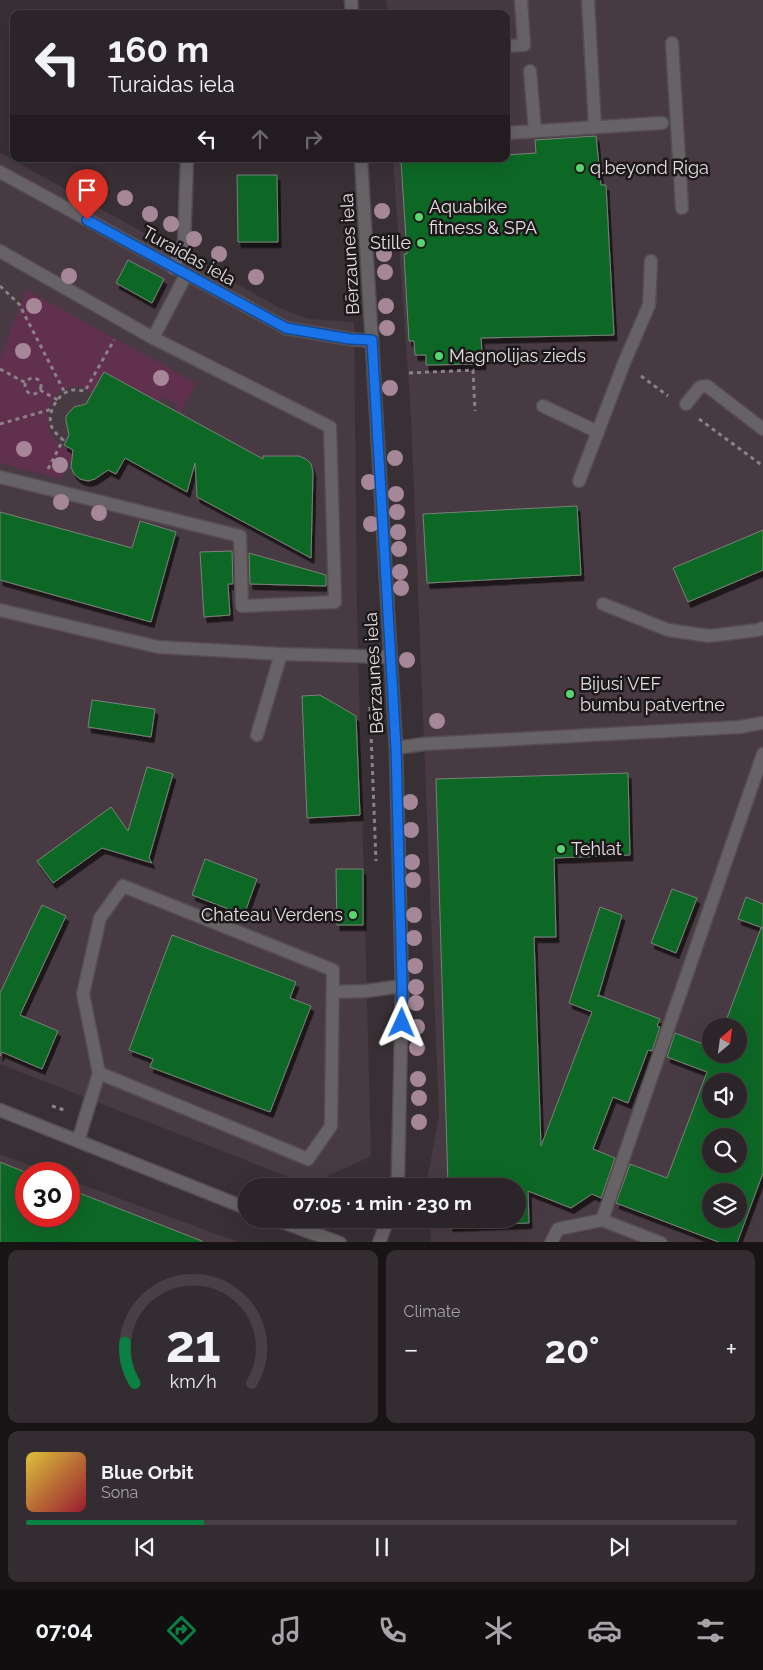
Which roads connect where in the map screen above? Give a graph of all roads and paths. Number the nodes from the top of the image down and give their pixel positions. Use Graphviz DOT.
graph roads {
  1 [pos="521,0"];
  2 [pos="588,0"];
  3 [pos="672,43"];
  4 [pos="510,46"];
  5 [pos="530,72"];
  6 [pos="662,123"];
  7 [pos="595,127"];
  8 [pos="535,131"];
  9 [pos="510,133"];
  10 [pos="187,162"];
  11 [pos="361,162"];
  12 [pos="0,172"];
  13 [pos="682,208"];
  14 [pos="0,251"];
  15 [pos="651,261"];
  16 [pos="174,268"];
  17 [pos="186,275"];
  18 [pos="0,286"];
  19 [pos="124,322"];
  20 [pos="152,338"];
  21 [pos="372,340"];
  22 [pos="0,369"];
  23 [pos="409,373"];
  24 [pos="26,383"];
  25 [pos="40,390"];
  26 [pos="64,393"];
  27 [pos="58,400"];
  28 [pos="686,404"];
  29 [pos="543,406"];
  30 [pos="52,409"];
  31 [pos="475,411"];
  32 [pos="0,424"];
  33 [pos="763,429"];
  34 [pos="598,432"];
  35 [pos="0,477"];
  36 [pos="580,481"];
  37 [pos="40,487"];
  38 [pos="603,604"];
  39 [pos="0,610"];
  40 [pos="763,628"];
  41 [pos="280,654"];
  42 [pos="391,657"];
  43 [pos="370,705"];
  44 [pos="763,723"];
  45 [pos="256,735"];
  46 [pos="396,748"];
  47 [pos="763,754"];
  48 [pos="376,862"];
  49 [pos="402,986"];
  50 [pos="333,992"];
  51 [pos="99,1073"];
  52 [pos="0,1110"];
  53 [pos="78,1141"];
  54 [pos="397,1178"];
  55 [pos="238,1205"];
  56 [pos="602,1220"];
  57 [pos="300,1228"];
  58 [pos="384,1228"];
  59 [pos="340,1242"];
  60 [pos="379,1242"];
  61 [pos="551,1242"];
  62 [pos="661,1242"];
  1 -- 4 [label="street"];
  2 -- 7 [label="street"];
  3 -- 13 [label="street"];
  5 -- 8 [label="street"];
  6 -- 7 [label="street"];
  7 -- 8 [label="street"];
  8 -- 9 [label="street"];
  10 -- 16 [label="street"];
  11 -- 21 [label="street, Bērzaunes iela"];
  12 -- 16 [label="street, Turaidas iela"];
  14 -- 19 [label="street"];
  15 -- 34 [label="street"];
  16 -- 17 [label="street, Turaidas iela"];
  17 -- 20 [label="street"];
  17 -- 21 [label="street, Turaidas iela"];
  18 -- 26 [label="path"];
  19 -- 20 [label="street"];
  19 -- 26 [label="path"];
  20 -- 37 [label="street"];
  21 -- 42 [label="street, Bērzaunes iela"];
  22 -- 24 [label="path"];
  23 -- 31 [label="path"];
  24 -- 25 [label="path"];
  24 -- 25 [label="path"];
  25 -- 27 [label="path"];
  26 -- 27 [label="path"];
  27 -- 30 [label="path"];
  28 -- 33 [label="street"];
  29 -- 34 [label="street"];
  30 -- 32 [label="path"];
  30 -- 37 [label="path"];
  34 -- 36 [label="street"];
  35 -- 37 [label="street"];
  38 -- 40 [label="street"];
  39 -- 41 [label="street"];
  41 -- 42 [label="street"];
  41 -- 45 [label="street"];
  42 -- 46 [label="street, Bērzaunes iela"];
  43 -- 48 [label="path"];
  44 -- 46 [label="street"];
  46 -- 49 [label="street, Bērzaunes iela"];
  47 -- 56 [label="street"];
  49 -- 50 [label="street"];
  49 -- 54 [label="street, Bērzaunes iela"];
  50 -- 51 [label="street"];
  50 -- 51 [label="street"];
  51 -- 53 [label="street"];
  52 -- 53 [label="street"];
  53 -- 55 [label="street"];
  56 -- 61 [label="street"];
  56 -- 62 [label="street"];
  57 -- 59 [label="street"];
  58 -- 60 [label="street"];
}
